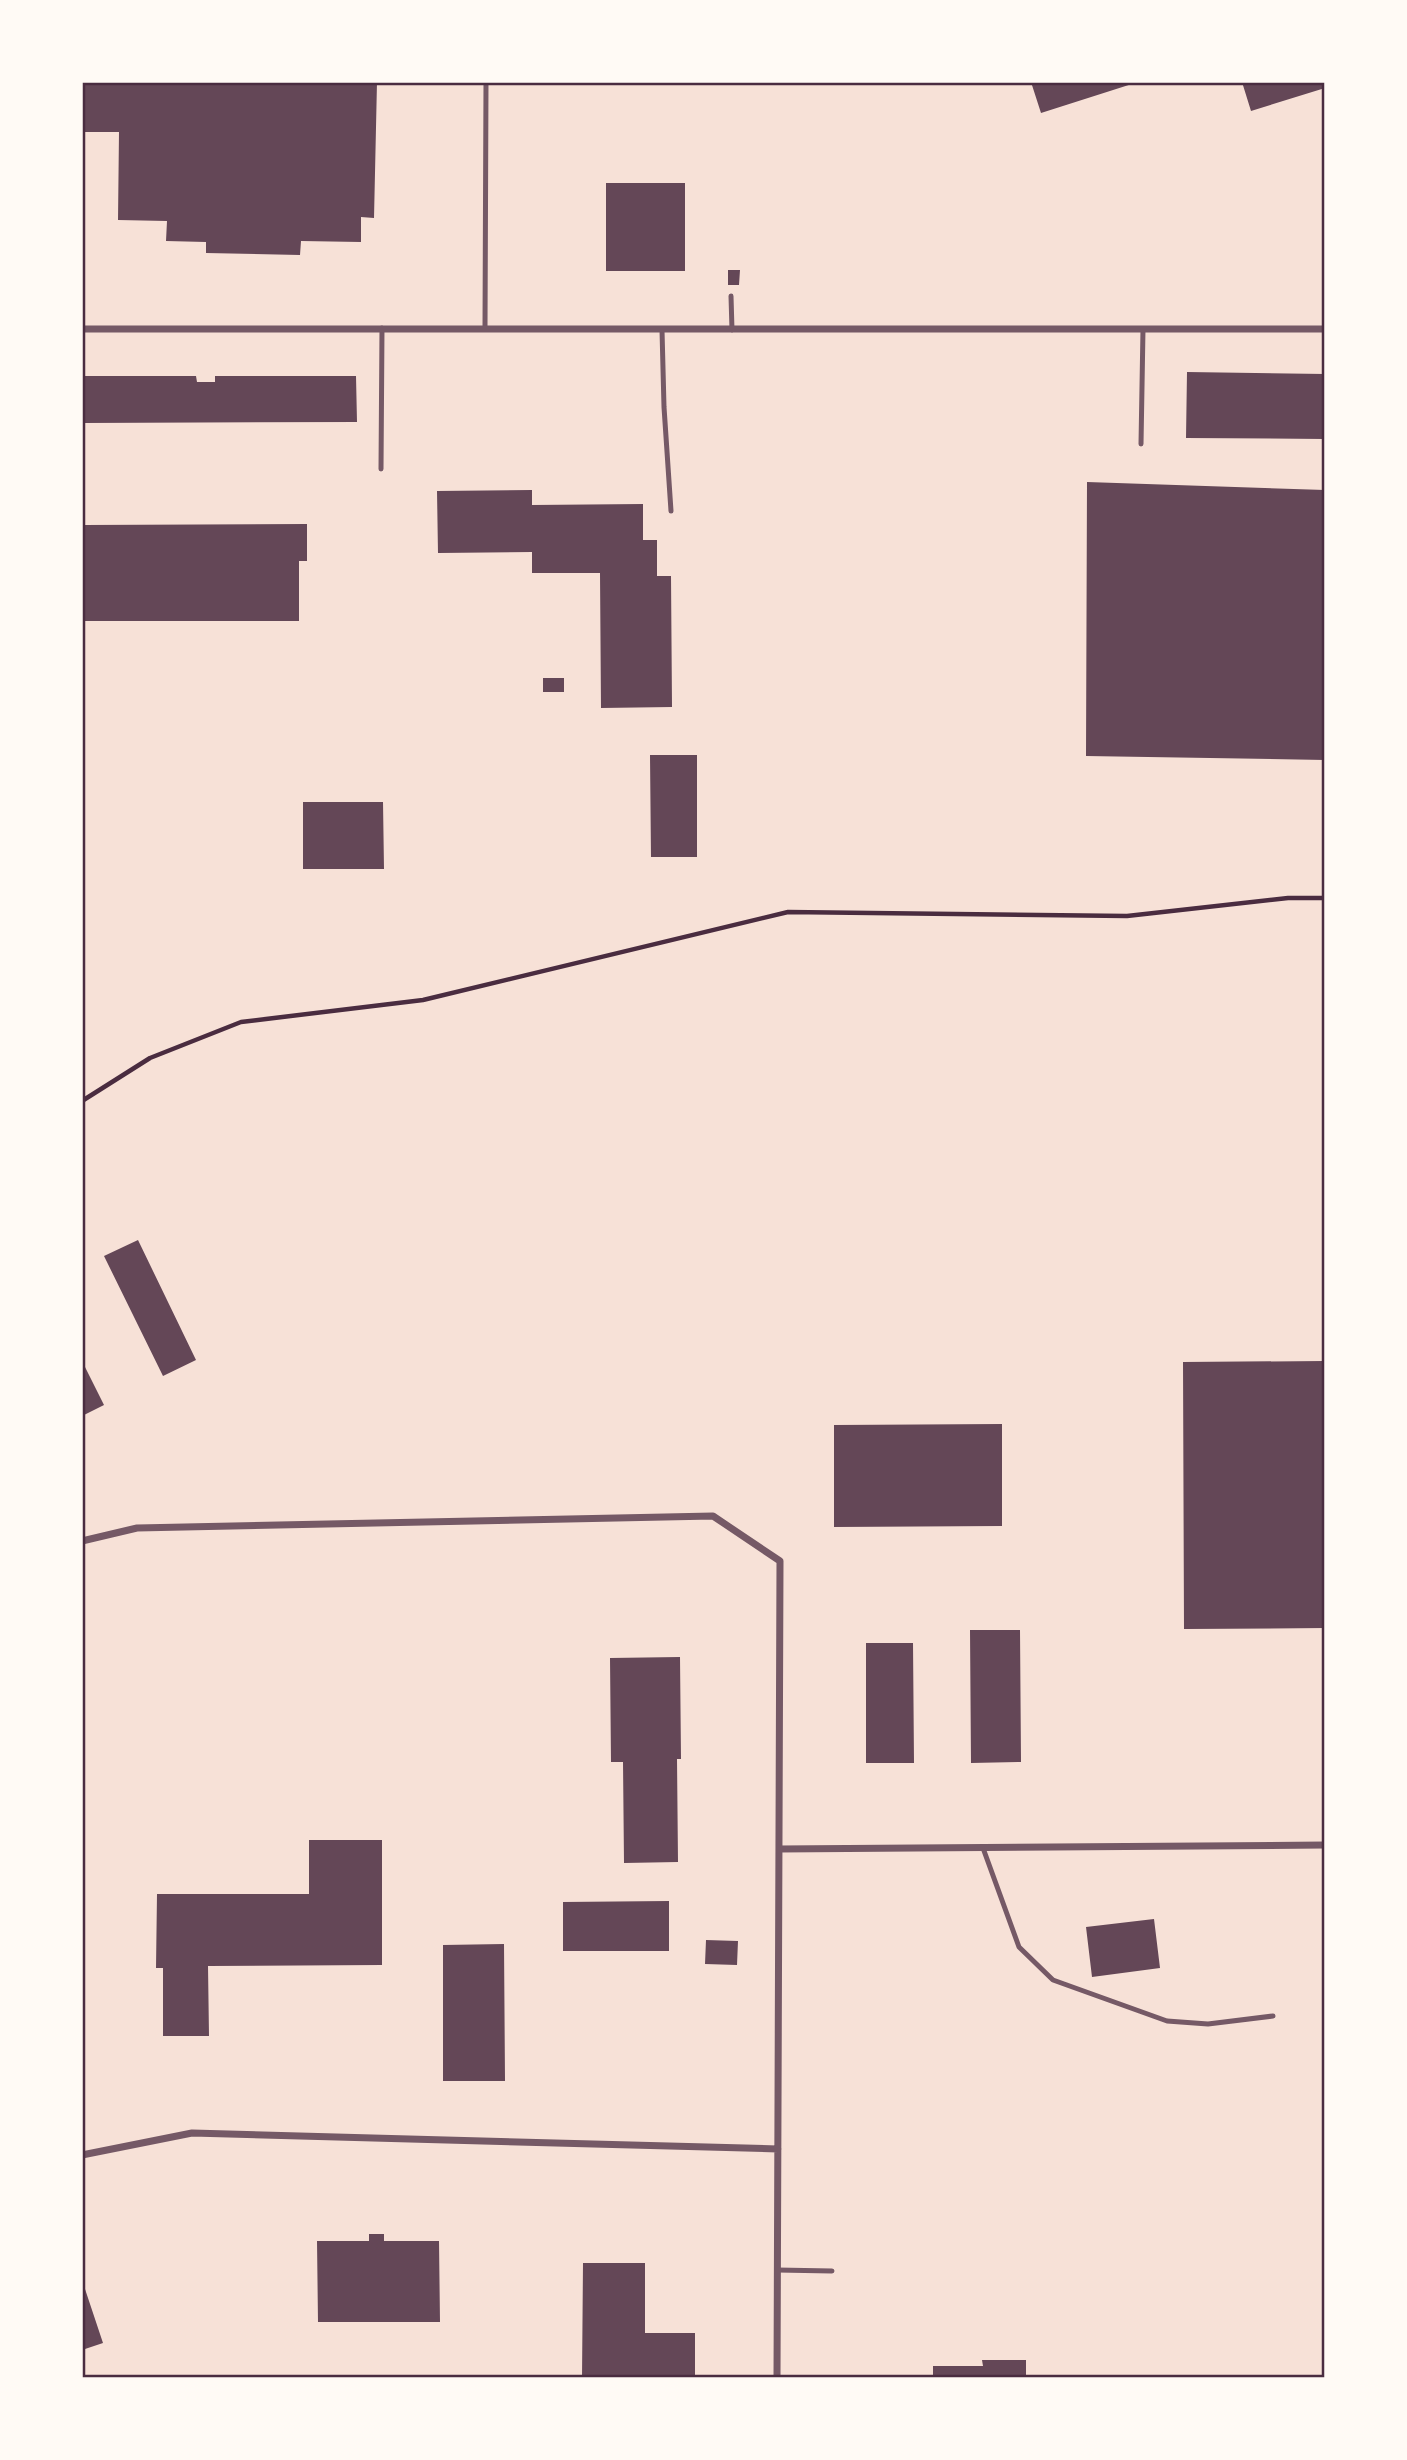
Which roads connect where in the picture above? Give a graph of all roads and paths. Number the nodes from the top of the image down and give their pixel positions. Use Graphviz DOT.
graph roads {
  1 [pos="486,82"];
  2 [pos="731,296"];
  3 [pos="382,328"];
  4 [pos="82,329"];
  5 [pos="485,329"];
  6 [pos="1143,329"];
  7 [pos="1325,329"];
  8 [pos="662,330"];
  9 [pos="732,330"];
  10 [pos="1142,444"];
  11 [pos="381,469"];
  12 [pos="671,511"];
  13 [pos="1325,898"];
  14 [pos="82,1101"];
  15 [pos="82,1541"];
  16 [pos="1325,1845"];
  17 [pos="983,1847"];
  18 [pos="779,1849"];
  19 [pos="1273,2015"];
  20 [pos="778,2149"];
  21 [pos="82,2155"];
  22 [pos="777,2270"];
  23 [pos="832,2271"];
  24 [pos="777,2378"];
  1 -- 5 [label="lane"];
  2 -- 9 [label="lane"];
  3 -- 4 [label="street"];
  3 -- 5 [label="street"];
  3 -- 11 [label="lane"];
  5 -- 8 [label="street"];
  6 -- 7 [label="street"];
  6 -- 9 [label="street"];
  6 -- 10 [label="lane"];
  8 -- 9 [label="street"];
  8 -- 12 [label="lane"];
  13 -- 14 [label="path"];
  15 -- 18 [label="street"];
  16 -- 17 [label="street"];
  17 -- 18 [label="street"];
  17 -- 19 [label="lane"];
  18 -- 20 [label="street"];
  20 -- 21 [label="street"];
  20 -- 22 [label="street"];
  22 -- 23 [label="lane"];
  22 -- 24 [label="street"];
}
